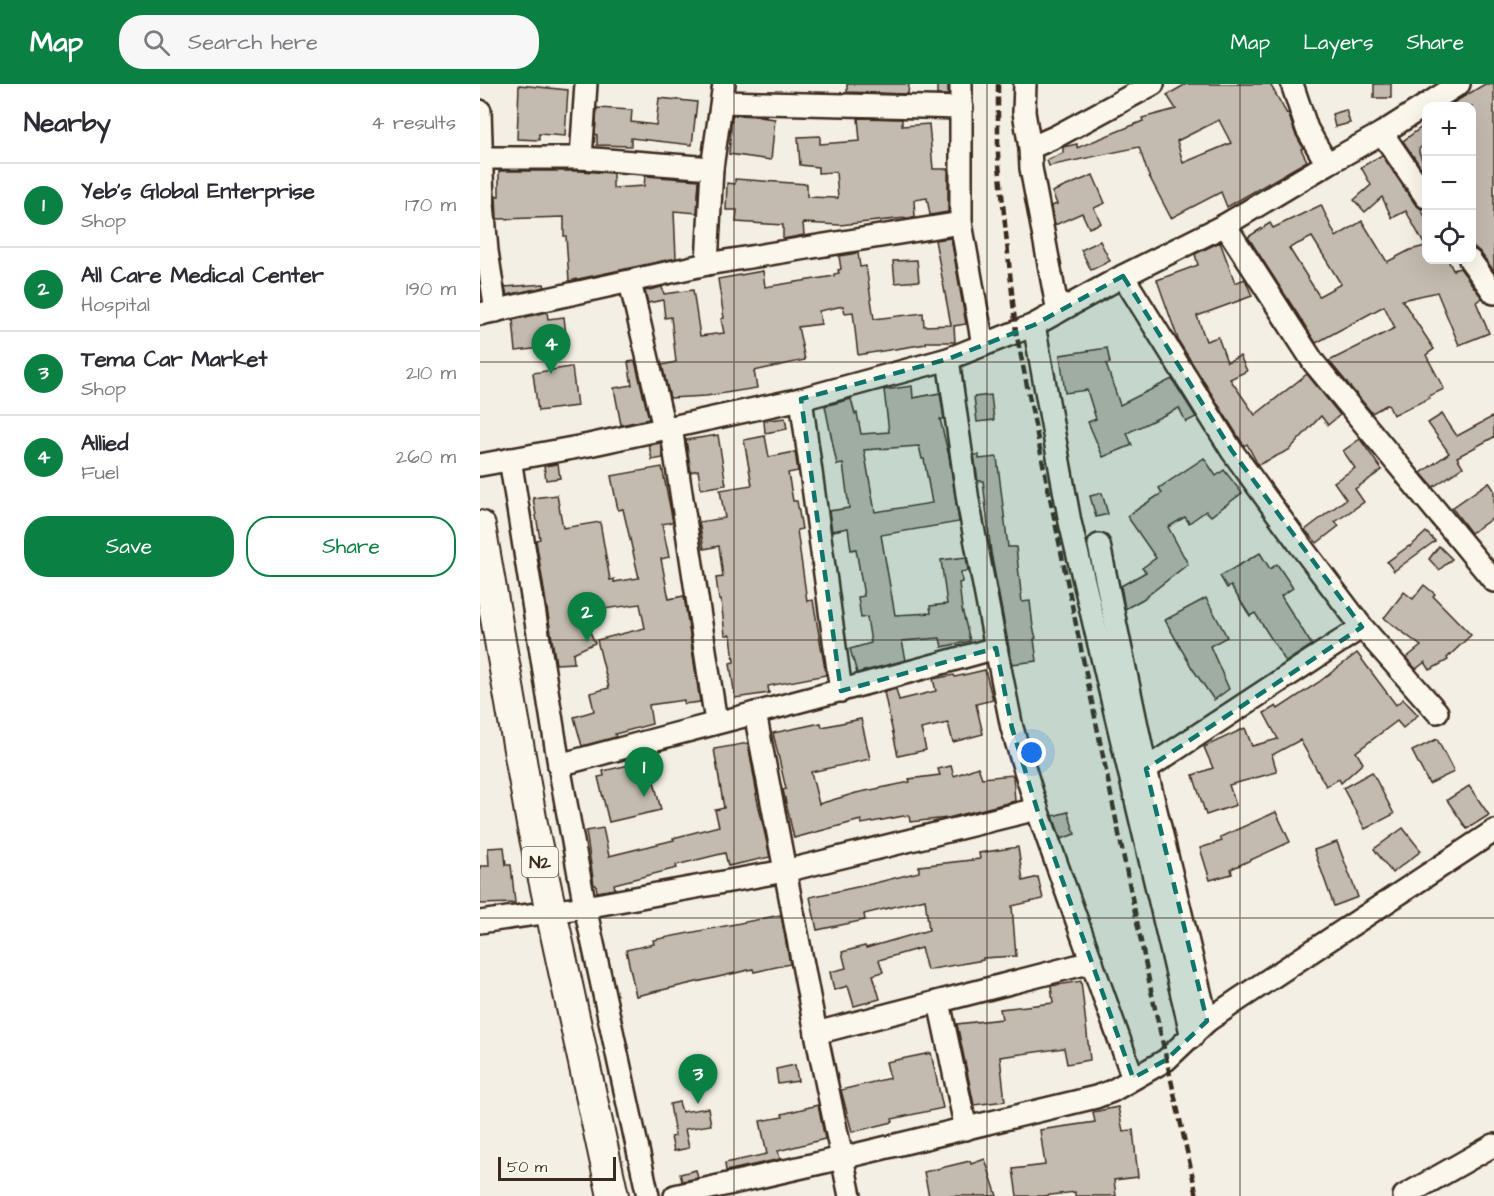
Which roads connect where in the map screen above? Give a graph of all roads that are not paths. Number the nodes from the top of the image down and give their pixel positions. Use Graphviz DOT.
graph roads {
  1 [pos="586,84"];
  2 [pos="961,84"];
  3 [pos="1025,84"];
  4 [pos="1153,84"];
  5 [pos="1292,84"];
  6 [pos="1459,84"];
  7 [pos="723,93"];
  8 [pos="962,108"];
  9 [pos="480,111"];
  10 [pos="1382,134"];
  11 [pos="1030,148"];
  12 [pos="482,158"];
  13 [pos="581,158"];
  14 [pos="1327,164"];
  15 [pos="712,168"];
  16 [pos="1422,191"];
  17 [pos="961,223"];
  18 [pos="1225,225"];
  19 [pos="708,264"];
  20 [pos="1473,264"];
  21 [pos="1123,276"];
  22 [pos="630,282"];
  23 [pos="1494,293"];
  24 [pos="488,312"];
  25 [pos="1058,312"];
  26 [pos="1034,325"];
  27 [pos="983,345"];
  28 [pos="948,359"];
  29 [pos="801,399"];
  30 [pos="667,428"];
  31 [pos="510,459"];
  32 [pos="480,465"];
  33 [pos="480,526"];
  34 [pos="1099,545"];
  35 [pos="1494,581"];
  36 [pos="1362,627"];
  37 [pos="996,648"];
  38 [pos="841,691"];
  39 [pos="1437,712"];
  40 [pos="755,713"];
  41 [pos="716,722"];
  42 [pos="559,765"];
  43 [pos="1146,770"];
  44 [pos="1037,808"];
  45 [pos="1494,831"];
  46 [pos="786,871"];
  47 [pos="585,907"];
  48 [pos="550,913"];
  49 [pos="480,922"];
  50 [pos="1092,962"];
  51 [pos="939,1002"];
  52 [pos="1200,1029"];
  53 [pos="816,1033"];
  54 [pos="1133,1078"];
  55 [pos="966,1129"];
  56 [pos="1494,1145"];
  57 [pos="842,1158"];
  58 [pos="613,1196"];
  59 [pos="648,1196"];
  60 [pos="675,1196"];
  61 [pos="850,1196"];
  62 [pos="1404,1196"];
  1 -- 13 [label="street"];
  2 -- 8 [label="street"];
  3 -- 11 [label="street"];
  4 -- 11 [label="street"];
  5 -- 14 [label="street"];
  6 -- 10 [label="street"];
  7 -- 8 [label="street"];
  7 -- 15 [label="street"];
  8 -- 17 [label="street"];
  9 -- 12 [label="street"];
  10 -- 14 [label="street"];
  10 -- 16 [label="street"];
  11 -- 25 [label="street"];
  12 -- 13 [label="street"];
  12 -- 24 [label="street"];
  13 -- 15 [label="street"];
  14 -- 18 [label="street"];
  15 -- 19 [label="street"];
  17 -- 19 [label="street"];
  17 -- 27 [label="street"];
  18 -- 21 [label="street"];
  18 -- 35 [label="street"];
  19 -- 22 [label="street"];
  20 -- 23 [label="street"];
  21 -- 25 [label="street"];
  21 -- 36 [label="street"];
  22 -- 24 [label="street"];
  22 -- 30 [label="street"];
  25 -- 26 [label="street"];
  26 -- 27 [label="street"];
  26 -- 52 [label="street"];
  27 -- 28 [label="street"];
  28 -- 29 [label="street"];
  28 -- 37 [label="street"];
  29 -- 30 [label="street"];
  29 -- 38 [label="street"];
  30 -- 31 [label="street"];
  30 -- 41 [label="street"];
  31 -- 32 [label="street"];
  31 -- 42 [label="street"];
  33 -- 48 [label="highway, N2"];
  34 -- 43 [label="street"];
  36 -- 39 [label="street"];
  36 -- 43 [label="street"];
  37 -- 38 [label="street"];
  37 -- 44 [label="street"];
  38 -- 40 [label="street"];
  40 -- 41 [label="street"];
  40 -- 46 [label="street"];
  41 -- 42 [label="street"];
  42 -- 47 [label="street"];
  43 -- 52 [label="street"];
  44 -- 46 [label="street"];
  44 -- 50 [label="street"];
  45 -- 52 [label="street"];
  46 -- 47 [label="street"];
  46 -- 53 [label="street"];
  47 -- 48 [label="street"];
  47 -- 59 [label="street"];
  48 -- 49 [label="street"];
  48 -- 58 [label="highway, N2"];
  50 -- 51 [label="street"];
  50 -- 54 [label="street"];
  51 -- 53 [label="street"];
  51 -- 55 [label="street"];
  52 -- 54 [label="street"];
  53 -- 57 [label="street"];
  54 -- 55 [label="street"];
  55 -- 57 [label="street"];
  56 -- 62 [label="street"];
  57 -- 60 [label="street"];
  57 -- 61 [label="street"];
}
